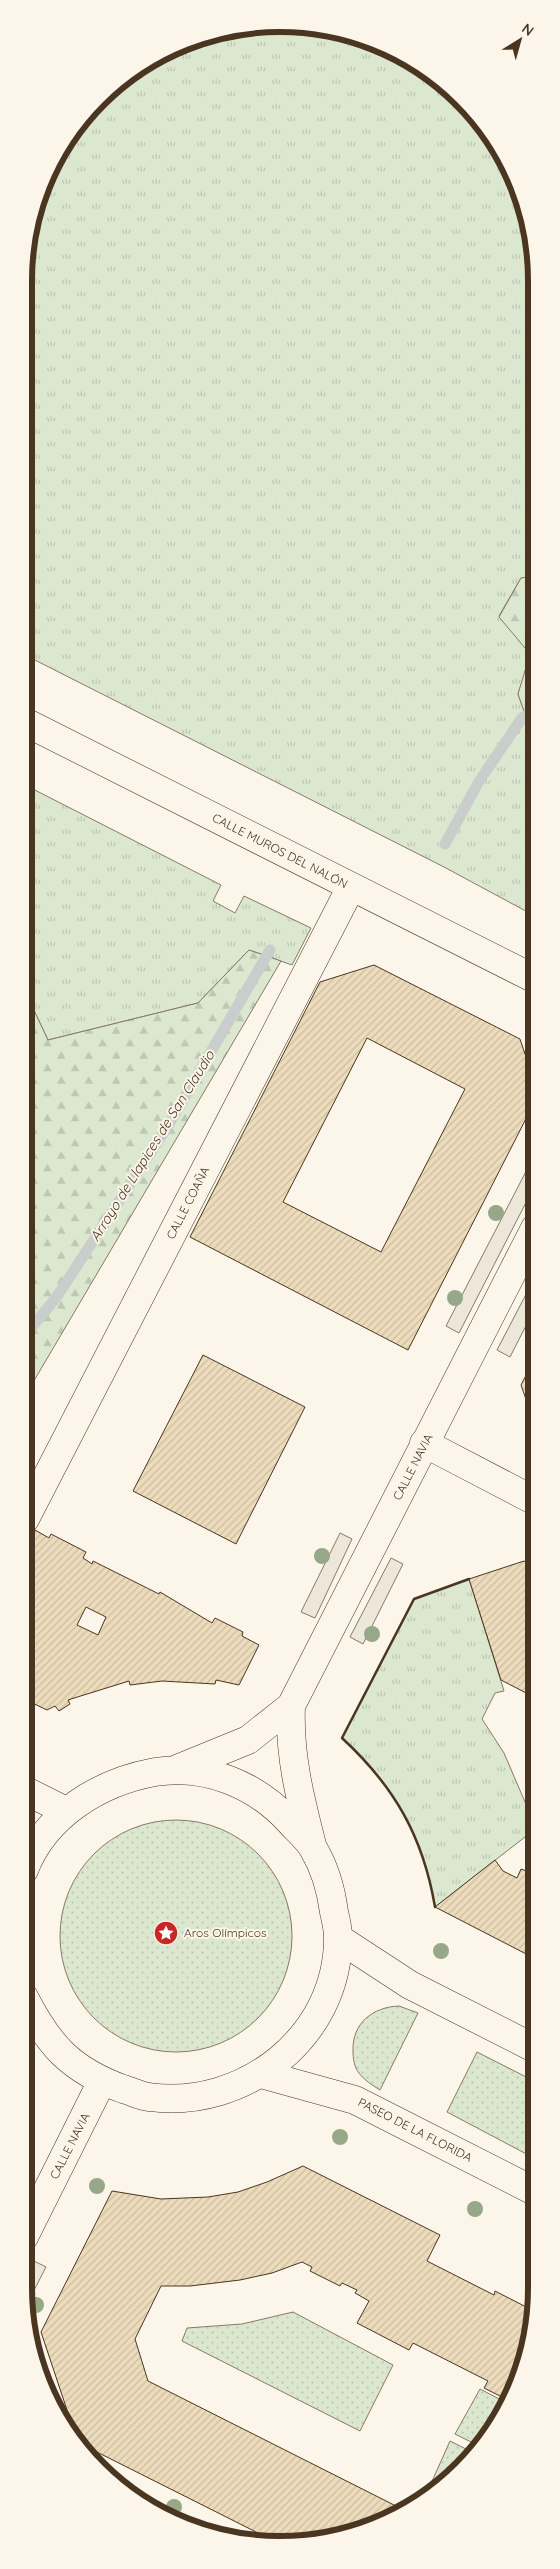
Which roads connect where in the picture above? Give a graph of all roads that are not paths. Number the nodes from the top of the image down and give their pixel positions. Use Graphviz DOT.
graph roads {
  1 [pos="32,726"];
  2 [pos="351,888"];
  3 [pos="528,976"];
  4 [pos="528,1242"];
  5 [pos="424,1444"];
  6 [pos="528,1497"];
  7 [pos="32,1506"];
  8 [pos="291,1706"];
  9 [pos="178,1769"];
  10 [pos="32,1794"];
  11 [pos="66,1812"];
  12 [pos="312,1847"];
  13 [pos="32,1856"];
  14 [pos="338,1938"];
  15 [pos="32,2015"];
  16 [pos="528,2045"];
  17 [pos="261,2074"];
  18 [pos="102,2081"];
  19 [pos="528,2188"];
  20 [pos="32,2221"];
  1 -- 2 [label="street, CALLE MUROS DEL NALÓN"];
  2 -- 3 [label="street, CALLE MUROS DEL NALÓN"];
  2 -- 7 [label="street, CALLE COAÑA"];
  4 -- 5 [label="street, CALLE NAVIA"];
  5 -- 6 [label="street"];
  5 -- 8 [label="street, CALLE NAVIA"];
  8 -- 9 [label="street, CALLE NAVIA"];
  8 -- 12 [label="street, CALLE NAVIA"];
  9 -- 11 [label="street"];
  9 -- 12 [label="street"];
  10 -- 11 [label="street"];
  11 -- 13 [label="street"];
  12 -- 14 [label="street"];
  14 -- 16 [label="street"];
  14 -- 17 [label="street"];
  15 -- 18 [label="street"];
  17 -- 18 [label="street"];
  17 -- 19 [label="street, PASEO DE LA FLORIDA"];
  18 -- 20 [label="street, CALLE NAVIA"];
}
